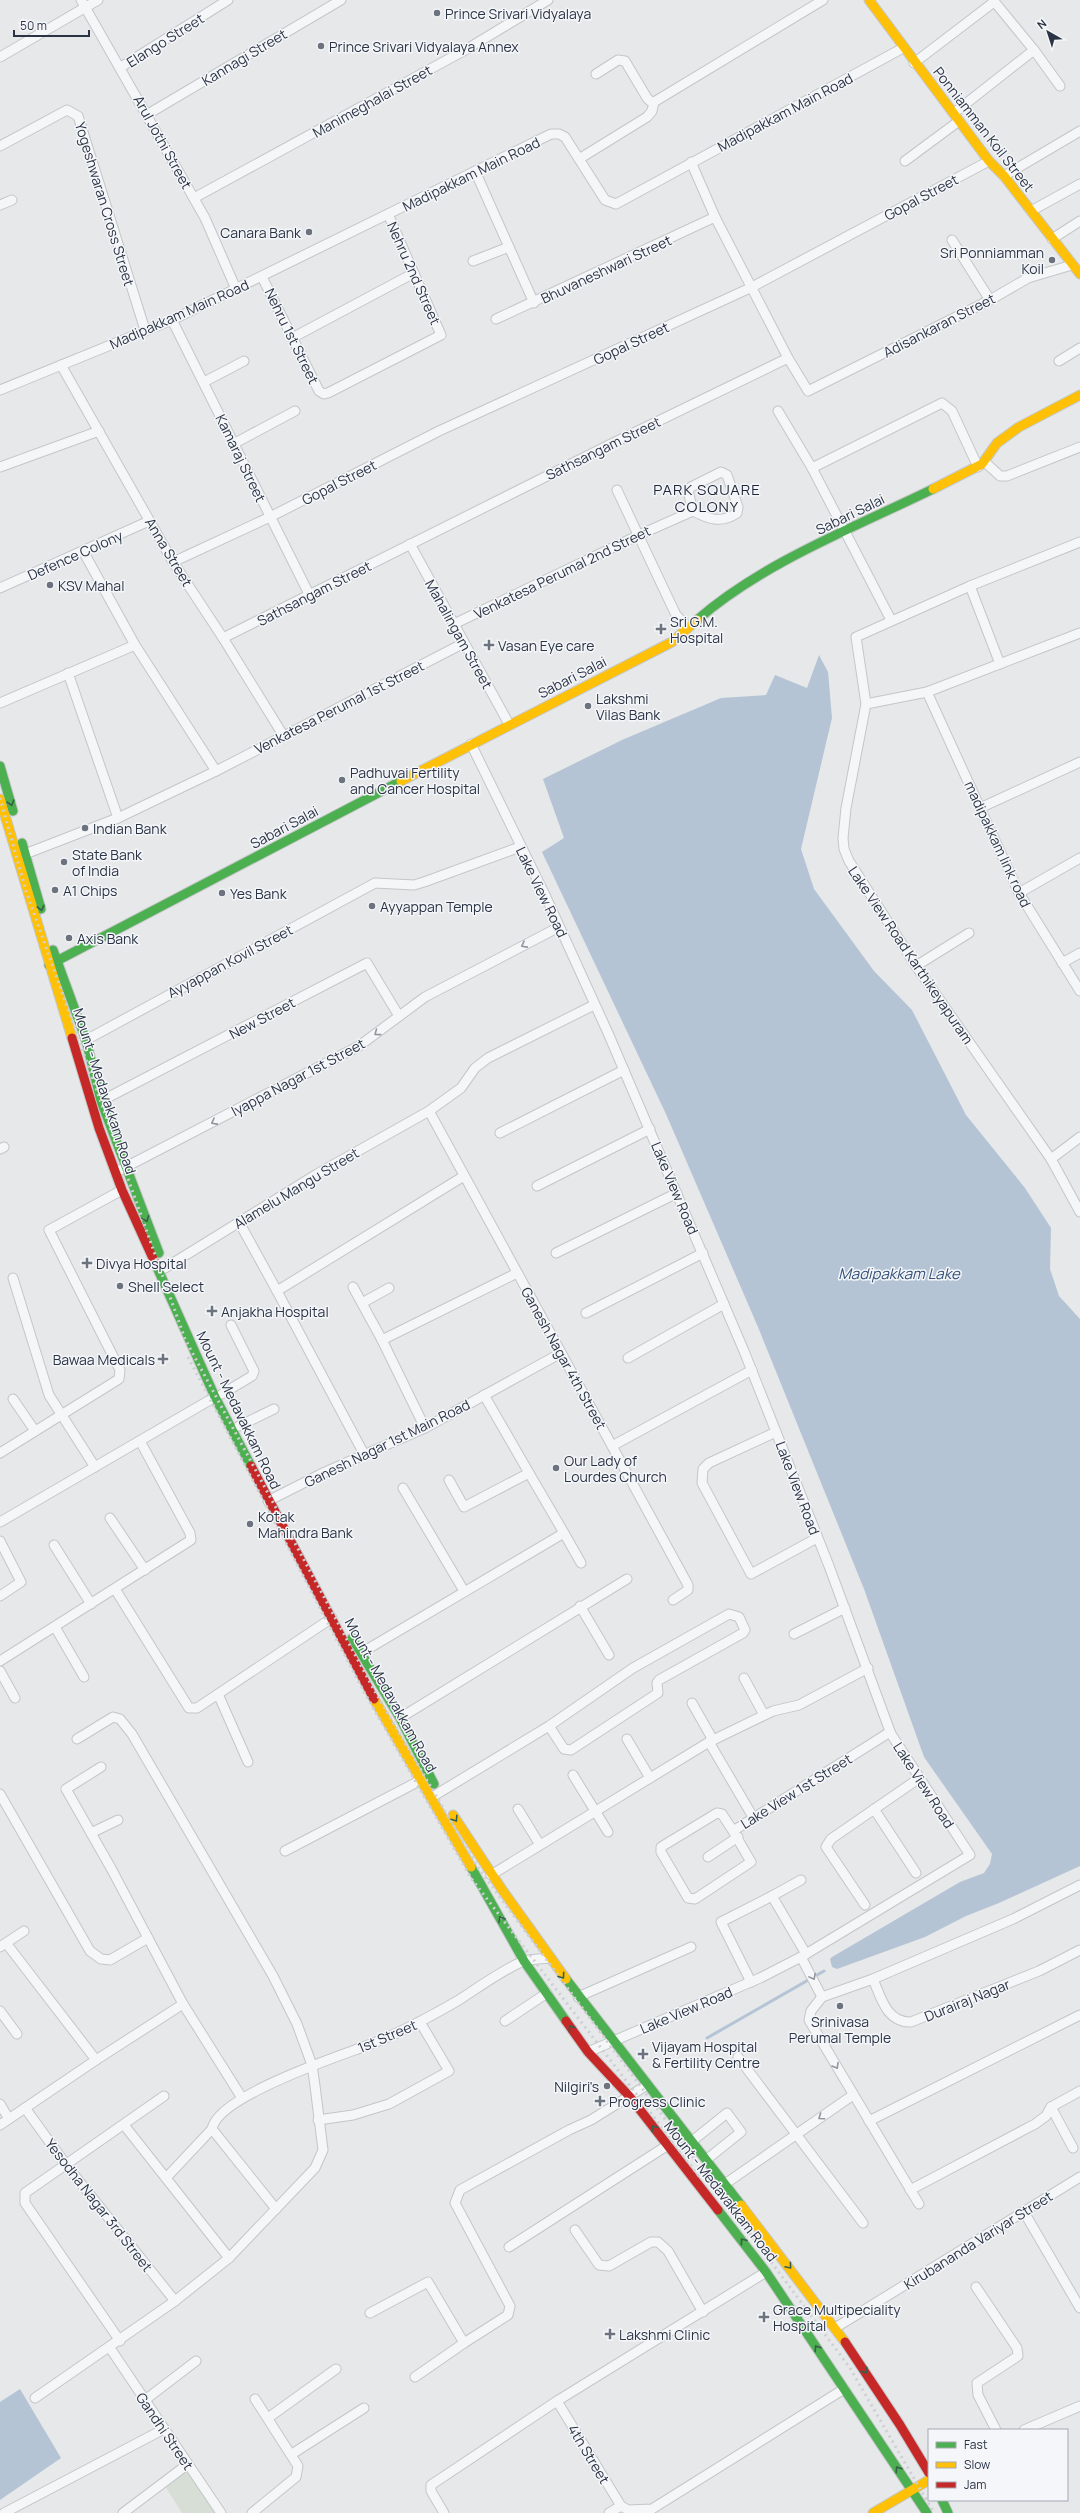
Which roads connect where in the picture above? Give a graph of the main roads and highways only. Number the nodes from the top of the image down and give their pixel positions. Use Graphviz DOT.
graph roads {
  1 [pos="869,0"];
  2 [pos="1080,274"];
  3 [pos="1080,395"];
  4 [pos="1,770"];
  5 [pos="0,799"];
  6 [pos="58,962"];
  7 [pos="49,965"];
  8 [pos="218,1395"];
  9 [pos="272,1499"];
  10 [pos="435,1795"];
  11 [pos="928,2471"];
  12 [pos="928,2481"];
  13 [pos="912,2490"];
  14 [pos="942,2501"];
  15 [pos="873,2513"];
  16 [pos="927,2513"];
  17 [pos="948,2513"];
  1 -- 2 [label="main road, Ponniamman Koil Street"];
  3 -- 6 [label="main road, Sabari Salai"];
  4 -- 6 [label="main road, Mount - Medavakkam Road, one-way"];
  5 -- 7 [label="main road, Mount - Medavakkam Road"];
  6 -- 7 [label="main road, Sabari Salai"];
  6 -- 8 [label="main road, Mount - Medavakkam Road, one-way"];
  7 -- 8 [label="main road, Mount - Medavakkam Road"];
  8 -- 9 [label="main road, Mount - Medavakkam Road"];
  8 -- 9 [label="main road, Mount - Medavakkam Road"];
  9 -- 10 [label="main road, Mount - Medavakkam Road"];
  9 -- 10 [label="main road, Mount - Medavakkam Road"];
  10 -- 11 [label="main road, Mount - Medavakkam Road, one-way"];
  13 -- 10 [label="main road, Mount - Medavakkam Road, one-way"];
  12 -- 13 [label="main road"];
  13 -- 15 [label="main road"];
  13 -- 16 [label="main road, Mount - Medavakkam Road"];
  14 -- 17 [label="main road"];
}
